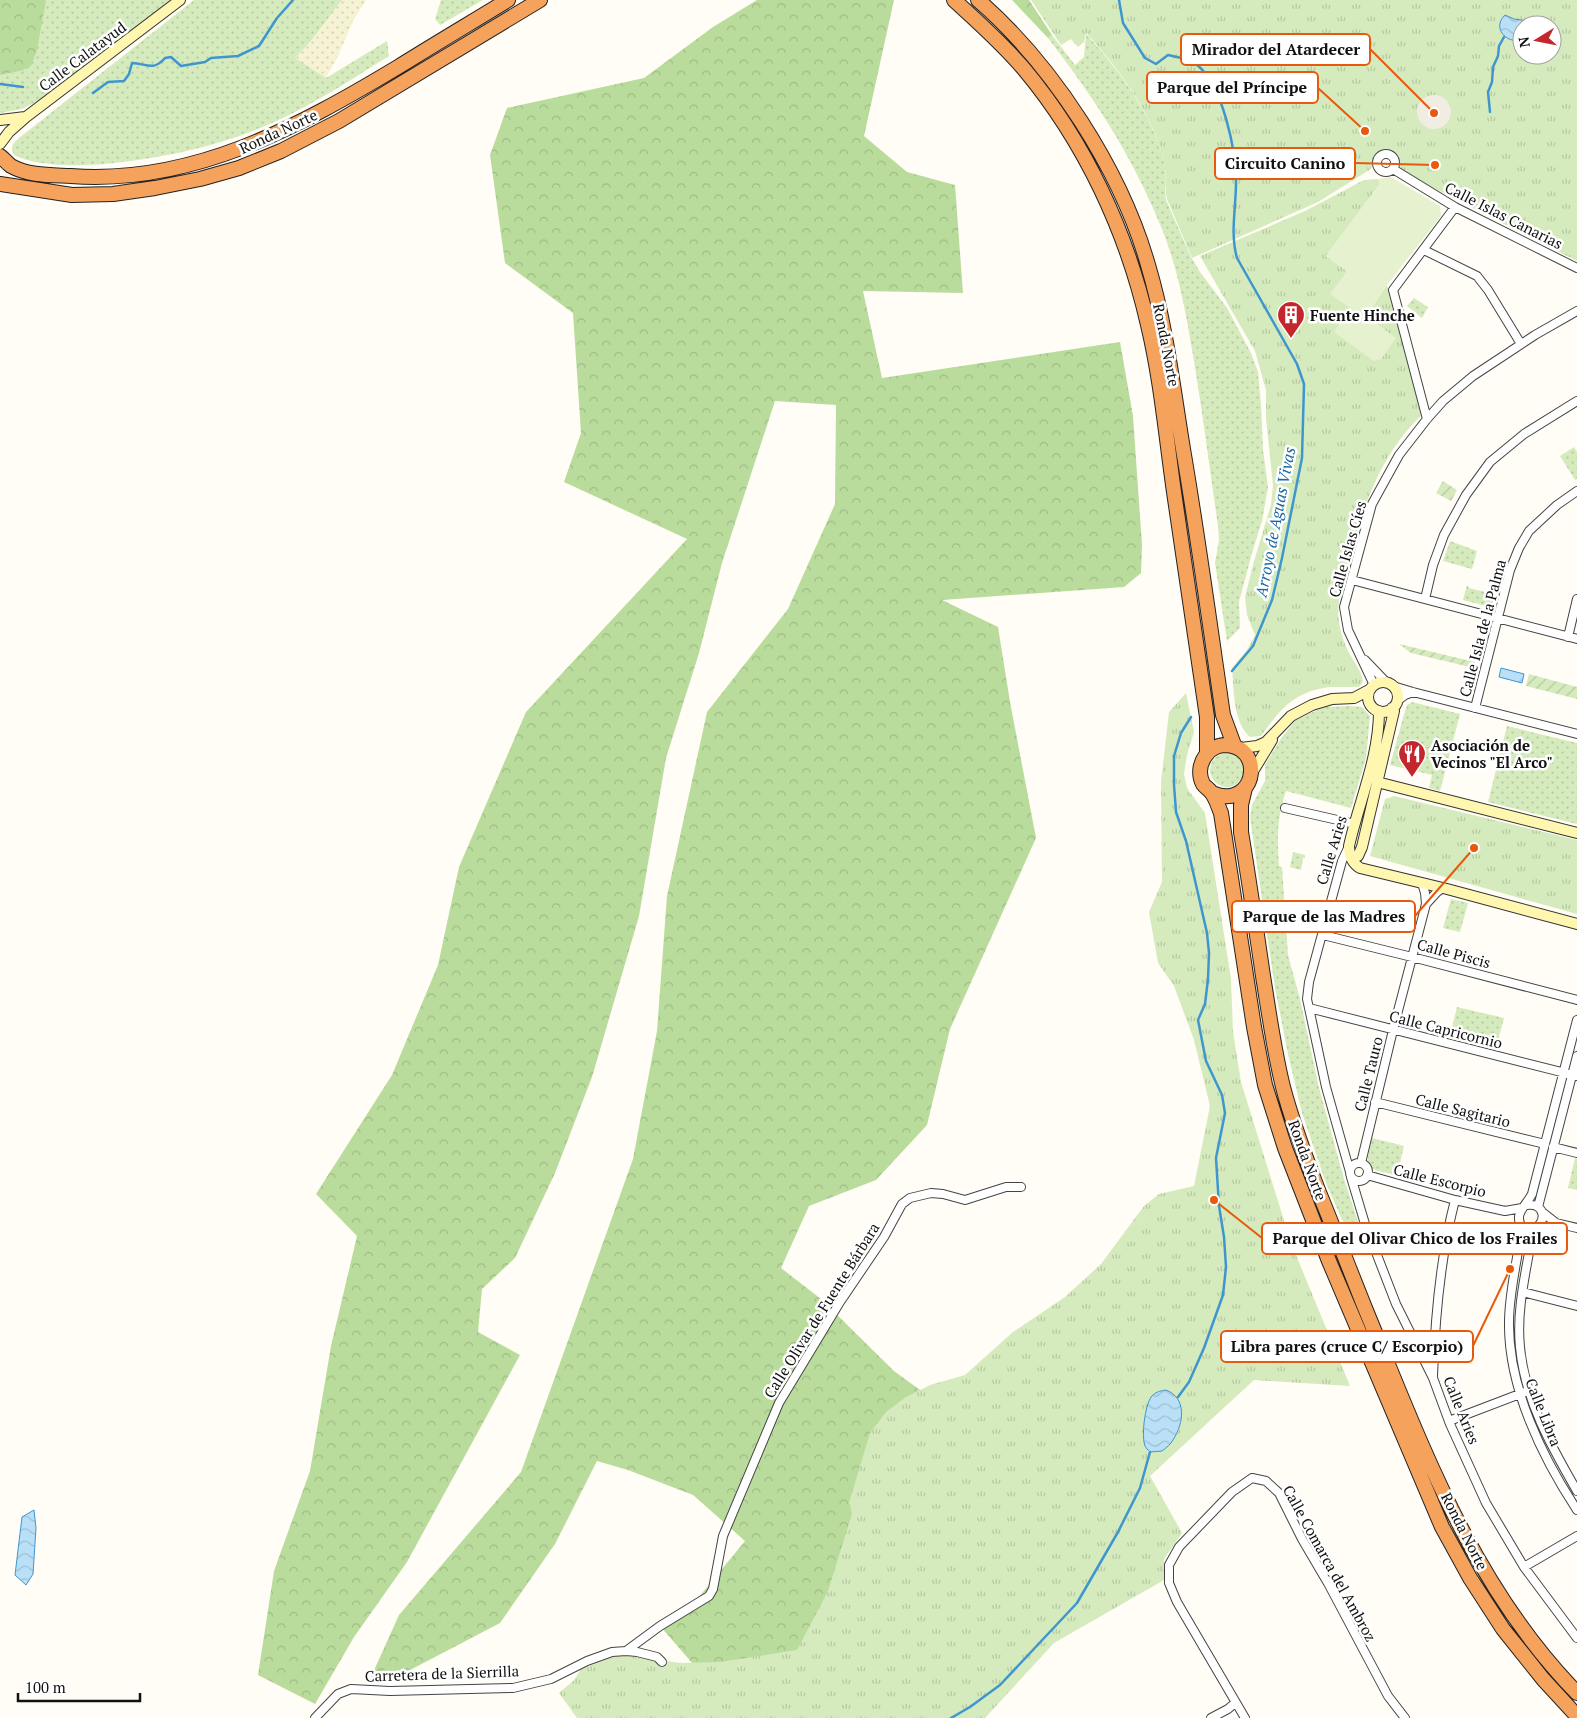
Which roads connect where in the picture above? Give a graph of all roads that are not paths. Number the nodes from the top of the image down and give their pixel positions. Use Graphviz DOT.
graph roads {
  1 [pos="180,0"];
  2 [pos="508,0"];
  3 [pos="540,0"];
  4 [pos="954,0"];
  5 [pos="978,0"];
  6 [pos="26,117"];
  7 [pos="0,120"];
  8 [pos="0,144"];
  9 [pos="0,156"];
  10 [pos="1393,169"];
  11 [pos="0,184"];
  12 [pos="1455,207"];
  13 [pos="1424,250"];
  14 [pos="1577,268"];
  15 [pos="1577,311"];
  16 [pos="1521,344"];
  17 [pos="1577,401"];
  18 [pos="1423,404"];
  19 [pos="1438,406"];
  20 [pos="1427,419"];
  21 [pos="1577,490"];
  22 [pos="1352,580"];
  23 [pos="1425,599"];
  24 [pos="1577,599"];
  25 [pos="1497,618"];
  26 [pos="1568,637"];
  27 [pos="1577,639"];
  28 [pos="1360,655"];
  29 [pos="1390,684"];
  30 [pos="1372,688"];
  31 [pos="1413,692"];
  32 [pos="1354,698"];
  33 [pos="1395,705"];
  34 [pos="1375,708"];
  35 [pos="1475,708"];
  36 [pos="1276,733"];
  37 [pos="1577,734"];
  38 [pos="1237,747"];
  39 [pos="1208,752"];
  40 [pos="1252,773"];
  41 [pos="1372,782"];
  42 [pos="1245,788"];
  43 [pos="1212,793"];
  44 [pos="1284,808"];
  45 [pos="1354,824"];
  46 [pos="1577,833"];
  47 [pos="1349,846"];
  48 [pos="1352,858"];
  49 [pos="1422,884"];
  50 [pos="1443,888"];
  51 [pos="1426,904"];
  52 [pos="1577,924"];
  53 [pos="1323,935"];
  54 [pos="1412,957"];
  55 [pos="1577,1000"];
  56 [pos="1309,1008"];
  57 [pos="1577,1020"];
  58 [pos="1393,1030"];
  59 [pos="1577,1056"];
  60 [pos="1564,1072"];
  61 [pos="1575,1075"];
  62 [pos="1375,1102"];
  63 [pos="1549,1146"];
  64 [pos="1577,1153"];
  65 [pos="1361,1163"];
  66 [pos="1350,1174"];
  67 [pos="1367,1175"];
  68 [pos="1021,1187"];
  69 [pos="1455,1200"];
  70 [pos="1524,1206"];
  71 [pos="1540,1209"];
  72 [pos="1505,1210"];
  73 [pos="1556,1223"];
  74 [pos="1520,1224"];
  75 [pos="1536,1228"];
  76 [pos="1577,1228"];
  77 [pos="1523,1292"];
  78 [pos="1577,1306"];
  79 [pos="1433,1378"];
  80 [pos="1529,1390"];
  81 [pos="1520,1394"];
  82 [pos="1449,1421"];
  83 [pos="1577,1491"];
  84 [pos="1577,1510"];
  85 [pos="1577,1536"];
  86 [pos="1524,1567"];
  87 [pos="1577,1638"];
  88 [pos="626,1651"];
  89 [pos="662,1662"];
  90 [pos="1577,1693"];
  91 [pos="1235,1703"];
  92 [pos="1577,1716"];
  93 [pos="315,1718"];
  94 [pos="1211,1718"];
  95 [pos="1245,1718"];
  96 [pos="1405,1718"];
  1 -- 6 [label="main road, Calle Calatayud"];
  2 -- 9 [label="highway, Ronda Norte"];
  3 -- 11 [label="highway, Ronda Norte"];
  4 -- 39 [label="highway, Ronda Norte"];
  5 -- 38 [label="highway, Ronda Norte"];
  6 -- 7 [label="main road"];
  6 -- 8 [label="main road, Calle Calatayud"];
  10 -- 12 [label="street, Calle Islas Canarias"];
  12 -- 13 [label="street"];
  12 -- 14 [label="street, Calle Islas Canarias"];
  13 -- 16 [label="street"];
  13 -- 18 [label="street"];
  15 -- 16 [label="street, Calle Islas Cíes"];
  16 -- 19 [label="street, Calle Islas Cíes"];
  17 -- 23 [label="street"];
  18 -- 19 [label="street"];
  18 -- 20 [label="street"];
  19 -- 20 [label="street, Calle Islas Cíes"];
  20 -- 22 [label="street, Calle Islas Cíes"];
  21 -- 25 [label="street, Calle Isla de la Palma"];
  22 -- 23 [label="street"];
  22 -- 28 [label="street, Calle Islas Cíes"];
  23 -- 25 [label="street"];
  24 -- 26 [label="street"];
  25 -- 26 [label="street"];
  25 -- 35 [label="street, Calle Isla de la Palma"];
  26 -- 27 [label="street"];
  28 -- 29 [label="street, Calle Islas Cíes"];
  28 -- 30 [label="street, Calle Islas Cíes"];
  29 -- 30 [label="main road"];
  29 -- 31 [label="street"];
  29 -- 33 [label="main road"];
  30 -- 32 [label="main road"];
  30 -- 34 [label="main road"];
  31 -- 33 [label="street"];
  31 -- 35 [label="street"];
  32 -- 34 [label="main road"];
  32 -- 36 [label="main road"];
  33 -- 34 [label="main road"];
  33 -- 41 [label="main road, Calle Aries"];
  34 -- 41 [label="main road, Calle Aries"];
  35 -- 37 [label="street"];
  36 -- 38 [label="main road"];
  36 -- 40 [label="main road"];
  38 -- 39 [label="highway"];
  38 -- 40 [label="highway, Ronda Norte"];
  39 -- 43 [label="highway, Ronda Norte"];
  40 -- 42 [label="highway, Ronda Norte"];
  41 -- 45 [label="main road, Calle Aries"];
  41 -- 46 [label="main road"];
  41 -- 48 [label="main road, Calle Aries"];
  42 -- 43 [label="highway"];
  42 -- 90 [label="highway, Ronda Norte"];
  43 -- 92 [label="highway, Ronda Norte"];
  44 -- 45 [label="street"];
  45 -- 47 [label="main road, Calle Aries"];
  47 -- 48 [label="main road"];
  47 -- 53 [label="street, Calle Aries"];
  48 -- 49 [label="main road"];
  49 -- 50 [label="main road"];
  49 -- 51 [label="street, Calle Tauro"];
  50 -- 51 [label="street"];
  50 -- 52 [label="main road"];
  51 -- 54 [label="street, Calle Tauro"];
  53 -- 54 [label="street, Calle Piscis"];
  53 -- 56 [label="street, Calle Aries"];
  54 -- 55 [label="street, Calle Piscis"];
  54 -- 58 [label="street, Calle Tauro"];
  56 -- 58 [label="street, Calle Capricornio"];
  56 -- 66 [label="street, Calle Aries"];
  57 -- 60 [label="street"];
  58 -- 60 [label="street, Calle Capricornio"];
  58 -- 62 [label="street, Calle Tauro"];
  59 -- 61 [label="street"];
  60 -- 61 [label="street, Calle Capricornio"];
  60 -- 63 [label="street"];
  61 -- 63 [label="street"];
  62 -- 63 [label="street, Calle Sagitario"];
  62 -- 65 [label="street, Calle Tauro"];
  63 -- 64 [label="street, Calle Sagitario"];
  63 -- 70 [label="street"];
  63 -- 71 [label="street"];
  65 -- 66 [label="street"];
  65 -- 67 [label="street"];
  66 -- 67 [label="street"];
  66 -- 79 [label="street, Calle Aries"];
  67 -- 69 [label="street, Calle Escorpio"];
  68 -- 88 [label="street, Calle Olivar de Fuente Bárbara"];
  69 -- 72 [label="street, Calle Escorpio"];
  69 -- 79 [label="street"];
  70 -- 71 [label="street"];
  70 -- 72 [label="street"];
  70 -- 74 [label="street"];
  71 -- 73 [label="street"];
  71 -- 75 [label="street"];
  72 -- 74 [label="street"];
  73 -- 75 [label="street"];
  73 -- 76 [label="street"];
  74 -- 75 [label="street"];
  74 -- 81 [label="street, Calle Libra"];
  75 -- 77 [label="street, Calle Libra"];
  77 -- 78 [label="street"];
  77 -- 80 [label="street, Calle Libra"];
  79 -- 82 [label="street, Calle Aries"];
  80 -- 81 [label="street"];
  80 -- 83 [label="street, Calle Libra"];
  81 -- 82 [label="street"];
  81 -- 84 [label="street, Calle Libra"];
  82 -- 86 [label="street, Calle Aries"];
  85 -- 86 [label="street"];
  86 -- 87 [label="street, Calle Aries"];
  88 -- 89 [label="street, Carretera de la Sierrilla"];
  88 -- 93 [label="street, Carretera de la Sierrilla"];
  91 -- 94 [label="street"];
  91 -- 95 [label="street, Calle Comarca del Ambroz"];
  91 -- 96 [label="street, Calle Comarca del Ambroz"];
}
